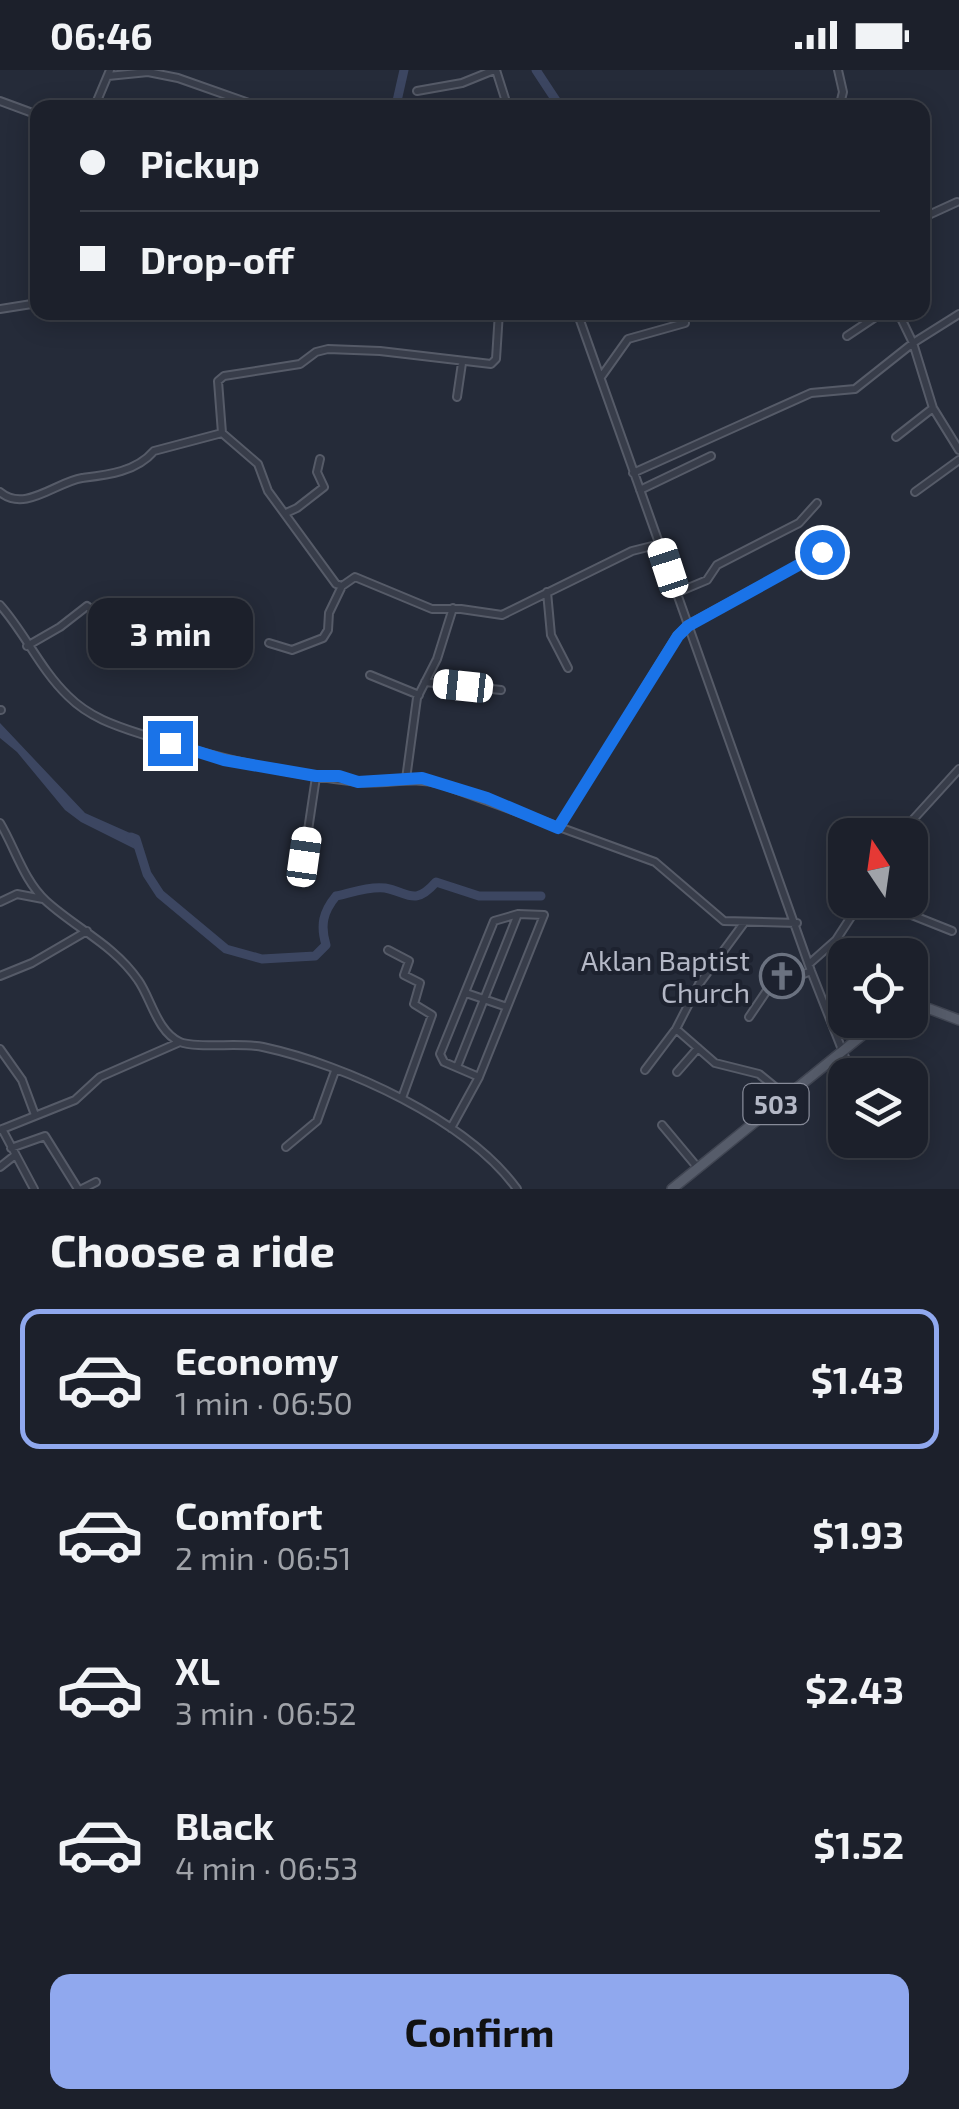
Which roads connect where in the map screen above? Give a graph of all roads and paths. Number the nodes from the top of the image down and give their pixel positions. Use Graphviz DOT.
graph roads {
  1 [pos="494,70"];
  2 [pos="838,70"];
  3 [pos="109,73"];
  4 [pos="417,92"];
  5 [pos="97,100"];
  6 [pos="241,100"];
  7 [pos="506,100"];
  8 [pos="841,100"];
  9 [pos="0,101"];
  10 [pos="30,113"];
  11 [pos="957,202"];
  12 [pos="930,214"];
  13 [pos="30,304"];
  14 [pos="0,309"];
  15 [pos="959,314"];
  16 [pos="499,320"];
  17 [pos="581,320"];
  18 [pos="871,320"];
  19 [pos="902,320"];
  20 [pos="685,324"];
  21 [pos="847,336"];
  22 [pos="912,343"];
  23 [pos="462,363"];
  24 [pos="600,378"];
  25 [pos="457,397"];
  26 [pos="933,408"];
  27 [pos="222,433"];
  28 [pos="896,437"];
  29 [pos="959,450"];
  30 [pos="711,456"];
  31 [pos="320,459"];
  32 [pos="959,460"];
  33 [pos="634,473"];
  34 [pos="640,490"];
  35 [pos="0,492"];
  36 [pos="915,492"];
  37 [pos="817,504"];
  38 [pos="286,512"];
  39 [pos="660,544"];
  40 [pos="822,552"];
  41 [pos="342,586"];
  42 [pos="547,592"];
  43 [pos="676,592"];
  44 [pos="0,605"];
  45 [pos="453,608"];
  46 [pos="105,620"];
  47 [pos="688,626"];
  48 [pos="269,643"];
  49 [pos="27,646"];
  50 [pos="568,668"];
  51 [pos="370,675"];
  52 [pos="425,682"];
  53 [pos="501,690"];
  54 [pos="418,695"];
  55 [pos="959,770"];
  56 [pos="316,776"];
  57 [pos="406,778"];
  58 [pos="915,818"];
  59 [pos="0,823"];
  60 [pos="558,828"];
  61 [pos="304,857"];
  62 [pos="44,899"];
  63 [pos="0,902"];
  64 [pos="518,914"];
  65 [pos="850,918"];
  66 [pos="919,918"];
  67 [pos="744,923"];
  68 [pos="796,923"];
  69 [pos="87,931"];
  70 [pos="952,931"];
  71 [pos="388,950"];
  72 [pos="810,968"];
  73 [pos="0,976"];
  74 [pos="466,993"];
  75 [pos="486,999"];
  76 [pos="507,1007"];
  77 [pos="928,1009"];
  78 [pos="749,1017"];
  79 [pos="954,1018"];
  80 [pos="676,1029"];
  81 [pos="858,1038"];
  82 [pos="180,1042"];
  83 [pos="698,1048"];
  84 [pos="0,1049"];
  85 [pos="843,1050"];
  86 [pos="846,1058"];
  87 [pos="457,1067"];
  88 [pos="645,1070"];
  89 [pos="335,1071"];
  90 [pos="676,1072"];
  91 [pos="479,1077"];
  92 [pos="786,1096"];
  93 [pos="402,1098"];
  94 [pos="35,1115"];
  95 [pos="662,1125"];
  96 [pos="451,1128"];
  97 [pos="1,1130"];
  98 [pos="286,1146"];
  99 [pos="12,1152"];
  100 [pos="0,1168"];
  101 [pos="698,1168"];
  102 [pos="96,1182"];
  103 [pos="34,1189"];
  104 [pos="80,1189"];
  105 [pos="517,1189"];
  106 [pos="672,1189"];
  1 -- 4 [label="street"];
  1 -- 7 [label="street"];
  2 -- 8 [label="street"];
  3 -- 5 [label="street"];
  3 -- 6 [label="street"];
  9 -- 10 [label="street"];
  11 -- 12 [label="street"];
  13 -- 14 [label="street"];
  15 -- 22 [label="street"];
  16 -- 23 [label="street"];
  17 -- 24 [label="street"];
  18 -- 21 [label="street"];
  19 -- 22 [label="street"];
  20 -- 24 [label="street"];
  22 -- 26 [label="street"];
  22 -- 33 [label="street"];
  23 -- 25 [label="street"];
  23 -- 27 [label="street"];
  24 -- 33 [label="street"];
  26 -- 28 [label="street"];
  26 -- 29 [label="street"];
  27 -- 35 [label="street"];
  27 -- 38 [label="street"];
  30 -- 34 [label="street"];
  31 -- 38 [label="street"];
  32 -- 36 [label="street"];
  33 -- 34 [label="street"];
  34 -- 39 [label="street"];
  37 -- 43 [label="street"];
  38 -- 41 [label="street"];
  39 -- 42 [label="street"];
  39 -- 43 [label="street"];
  40 -- 47 [label="street"];
  41 -- 45 [label="street"];
  41 -- 48 [label="street"];
  42 -- 45 [label="street"];
  42 -- 50 [label="street"];
  43 -- 47 [label="street"];
  44 -- 49 [label="street"];
  45 -- 52 [label="street"];
  46 -- 49 [label="street"];
  47 -- 60 [label="street"];
  47 -- 68 [label="street"];
  49 -- 56 [label="street"];
  51 -- 54 [label="street"];
  52 -- 53 [label="street"];
  52 -- 54 [label="street"];
  54 -- 57 [label="street"];
  55 -- 58 [label="street"];
  56 -- 57 [label="street"];
  56 -- 61 [label="street"];
  57 -- 60 [label="street"];
  59 -- 62 [label="street"];
  60 -- 67 [label="street"];
  62 -- 63 [label="street"];
  62 -- 69 [label="street"];
  64 -- 74 [label="street"];
  64 -- 75 [label="street"];
  64 -- 76 [label="street"];
  65 -- 72 [label="street"];
  66 -- 70 [label="street"];
  67 -- 68 [label="street"];
  67 -- 80 [label="street"];
  68 -- 72 [label="street"];
  69 -- 73 [label="street"];
  69 -- 82 [label="street"];
  71 -- 93 [label="street"];
  72 -- 78 [label="street"];
  72 -- 85 [label="street"];
  74 -- 75 [label="street"];
  74 -- 87 [label="street"];
  75 -- 76 [label="street"];
  75 -- 87 [label="street"];
  76 -- 91 [label="street"];
  77 -- 79 [label="main road"];
  80 -- 83 [label="street"];
  80 -- 88 [label="street"];
  81 -- 85 [label="main road, 503"];
  82 -- 89 [label="street"];
  82 -- 94 [label="street"];
  83 -- 90 [label="street"];
  83 -- 92 [label="street"];
  84 -- 94 [label="street"];
  85 -- 86 [label="street"];
  85 -- 92 [label="main road, 503"];
  87 -- 91 [label="street"];
  89 -- 93 [label="street"];
  89 -- 98 [label="street"];
  91 -- 96 [label="street"];
  92 -- 101 [label="main road, 503"];
  93 -- 96 [label="street"];
  94 -- 97 [label="street"];
  95 -- 101 [label="street"];
  96 -- 105 [label="street"];
  97 -- 99 [label="street"];
  99 -- 100 [label="street"];
  99 -- 103 [label="street"];
  99 -- 104 [label="street"];
  101 -- 106 [label="main road, 503"];
  102 -- 104 [label="street"];
}
